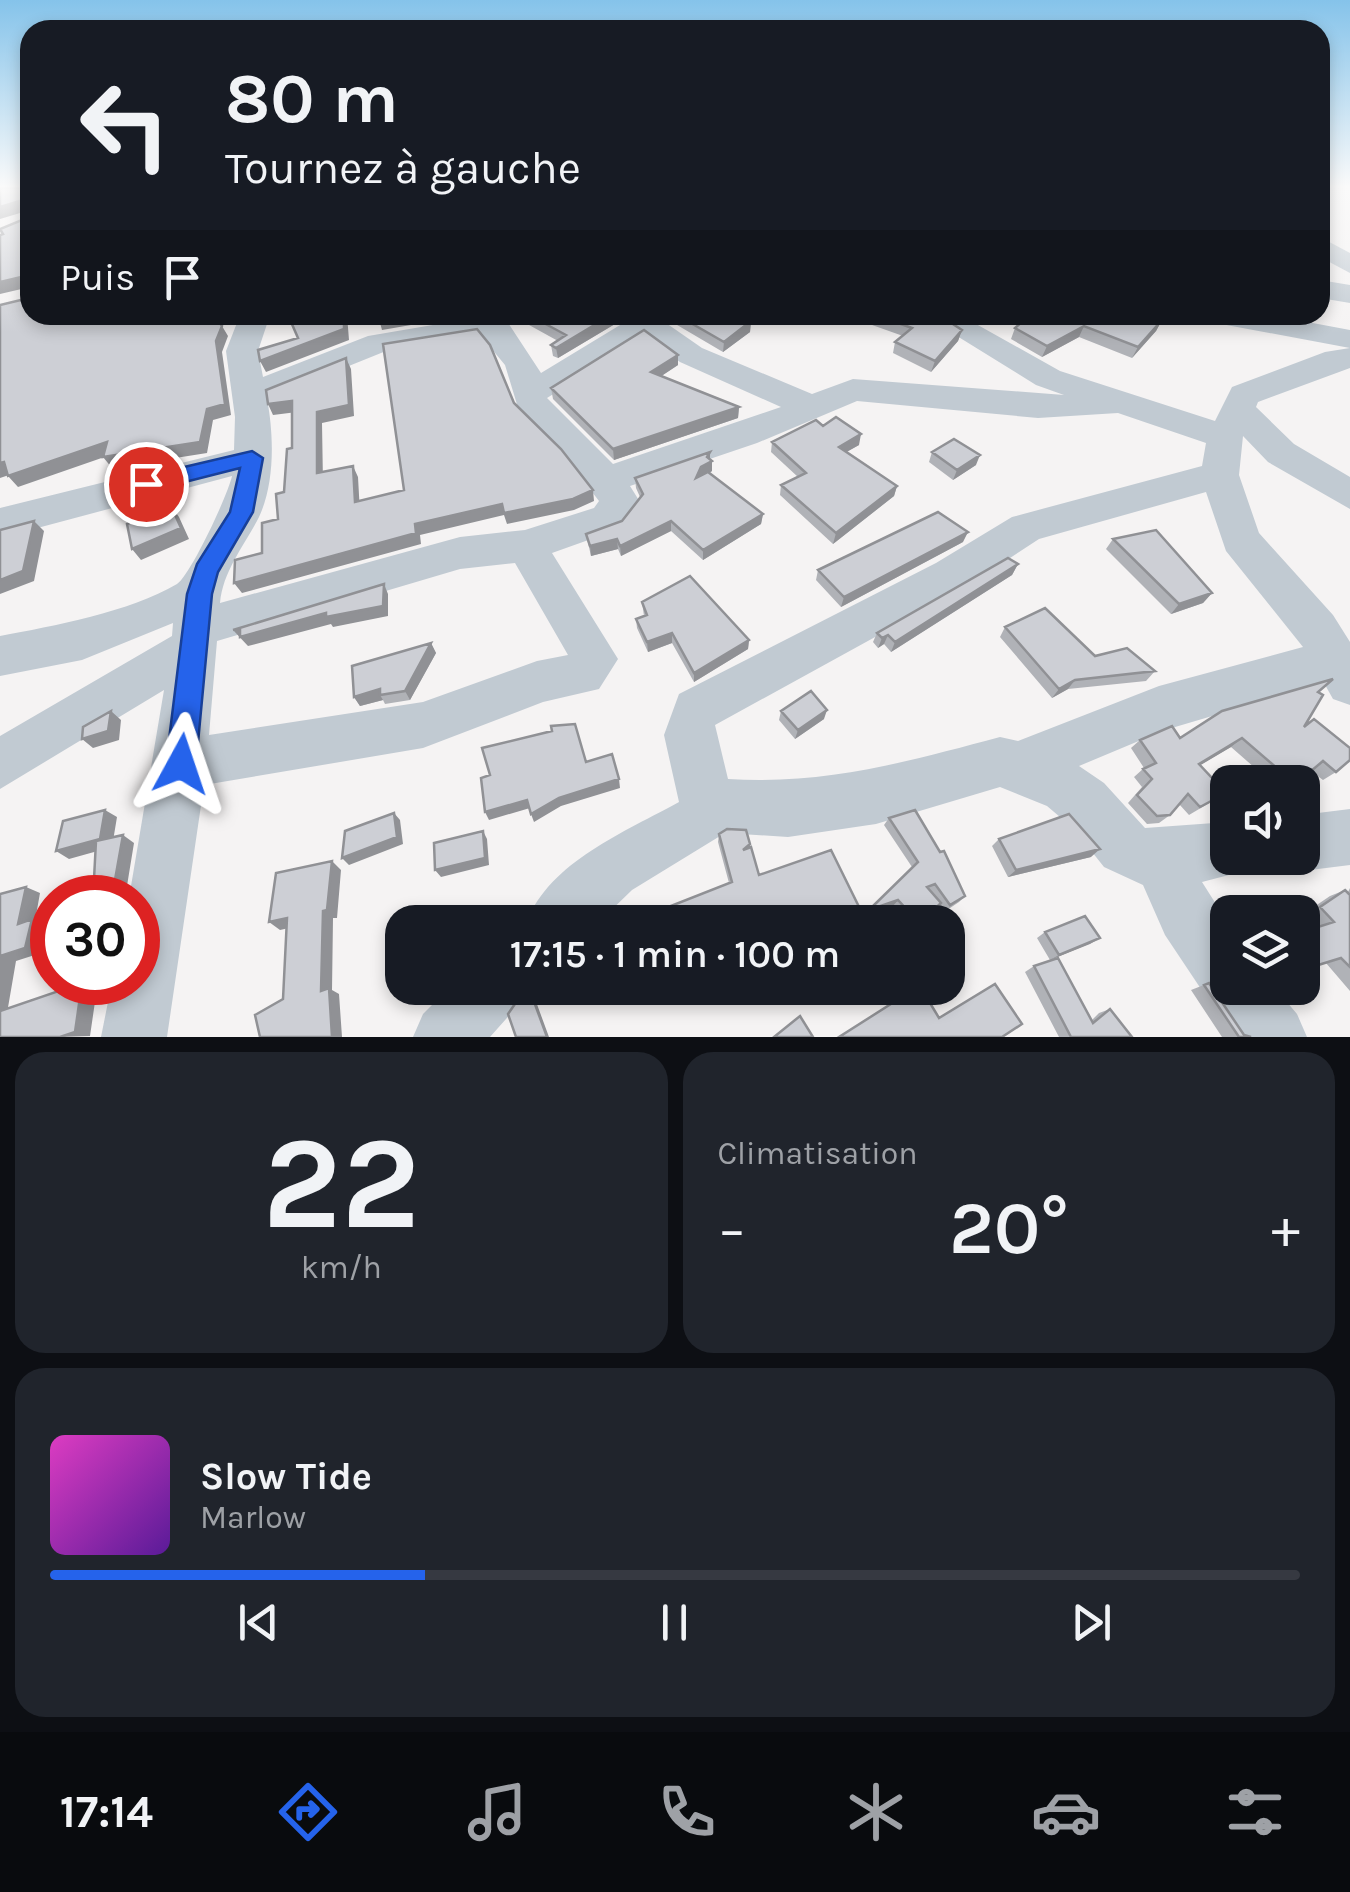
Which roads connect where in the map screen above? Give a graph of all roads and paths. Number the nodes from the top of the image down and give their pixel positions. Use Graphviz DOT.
graph roads {
  1 [pos="251,325"];
  2 [pos="465,325"];
  3 [pos="493,325"];
  4 [pos="635,325"];
  5 [pos="655,325"];
  6 [pos="955,325"];
  7 [pos="1312,325"];
  8 [pos="1350,339"];
  9 [pos="1350,358"];
  10 [pos="250,394"];
  11 [pos="528,394"];
  12 [pos="1116,403"];
  13 [pos="812,407"];
  14 [pos="1228,441"];
  15 [pos="252,458"];
  16 [pos="606,480"];
  17 [pos="1350,495"];
  18 [pos="0,523"];
  19 [pos="526,546"];
  20 [pos="195,624"];
  21 [pos="0,656"];
  22 [pos="1346,677"];
  23 [pos="0,764"];
  24 [pos="181,764"];
  25 [pos="1020,765"];
  26 [pos="709,805"];
  27 [pos="1350,837"];
  28 [pos="1320,840"];
  29 [pos="1210,852"];
  30 [pos="1160,858"];
  31 [pos="576,905"];
  32 [pos="1210,951"];
  33 [pos="476,1005"];
  34 [pos="1248,1005"];
  35 [pos="134,1037"];
  36 [pos="446,1037"];
  37 [pos="1274,1037"];
  1 -- 10 [label="street"];
  2 -- 10 [label="street"];
  3 -- 11 [label="street"];
  4 -- 11 [label="street"];
  5 -- 13 [label="street"];
  6 -- 12 [label="street"];
  7 -- 8 [label="street"];
  9 -- 14 [label="street"];
  10 -- 15 [label="street"];
  11 -- 16 [label="street"];
  12 -- 13 [label="street"];
  12 -- 14 [label="street"];
  13 -- 16 [label="street"];
  14 -- 17 [label="street"];
  14 -- 22 [label="street"];
  14 -- 26 [label="street"];
  15 -- 18 [label="street"];
  15 -- 20 [label="street"];
  16 -- 19 [label="street"];
  19 -- 20 [label="street"];
  19 -- 24 [label="street"];
  20 -- 21 [label="street"];
  20 -- 23 [label="street"];
  20 -- 24 [label="street"];
  22 -- 25 [label="street"];
  24 -- 35 [label="street"];
  25 -- 26 [label="street"];
  25 -- 30 [label="street"];
  26 -- 31 [label="street"];
  27 -- 28 [label="street"];
  29 -- 30 [label="street"];
  30 -- 32 [label="street"];
  33 -- 36 [label="street"];
  34 -- 37 [label="street"];
}
